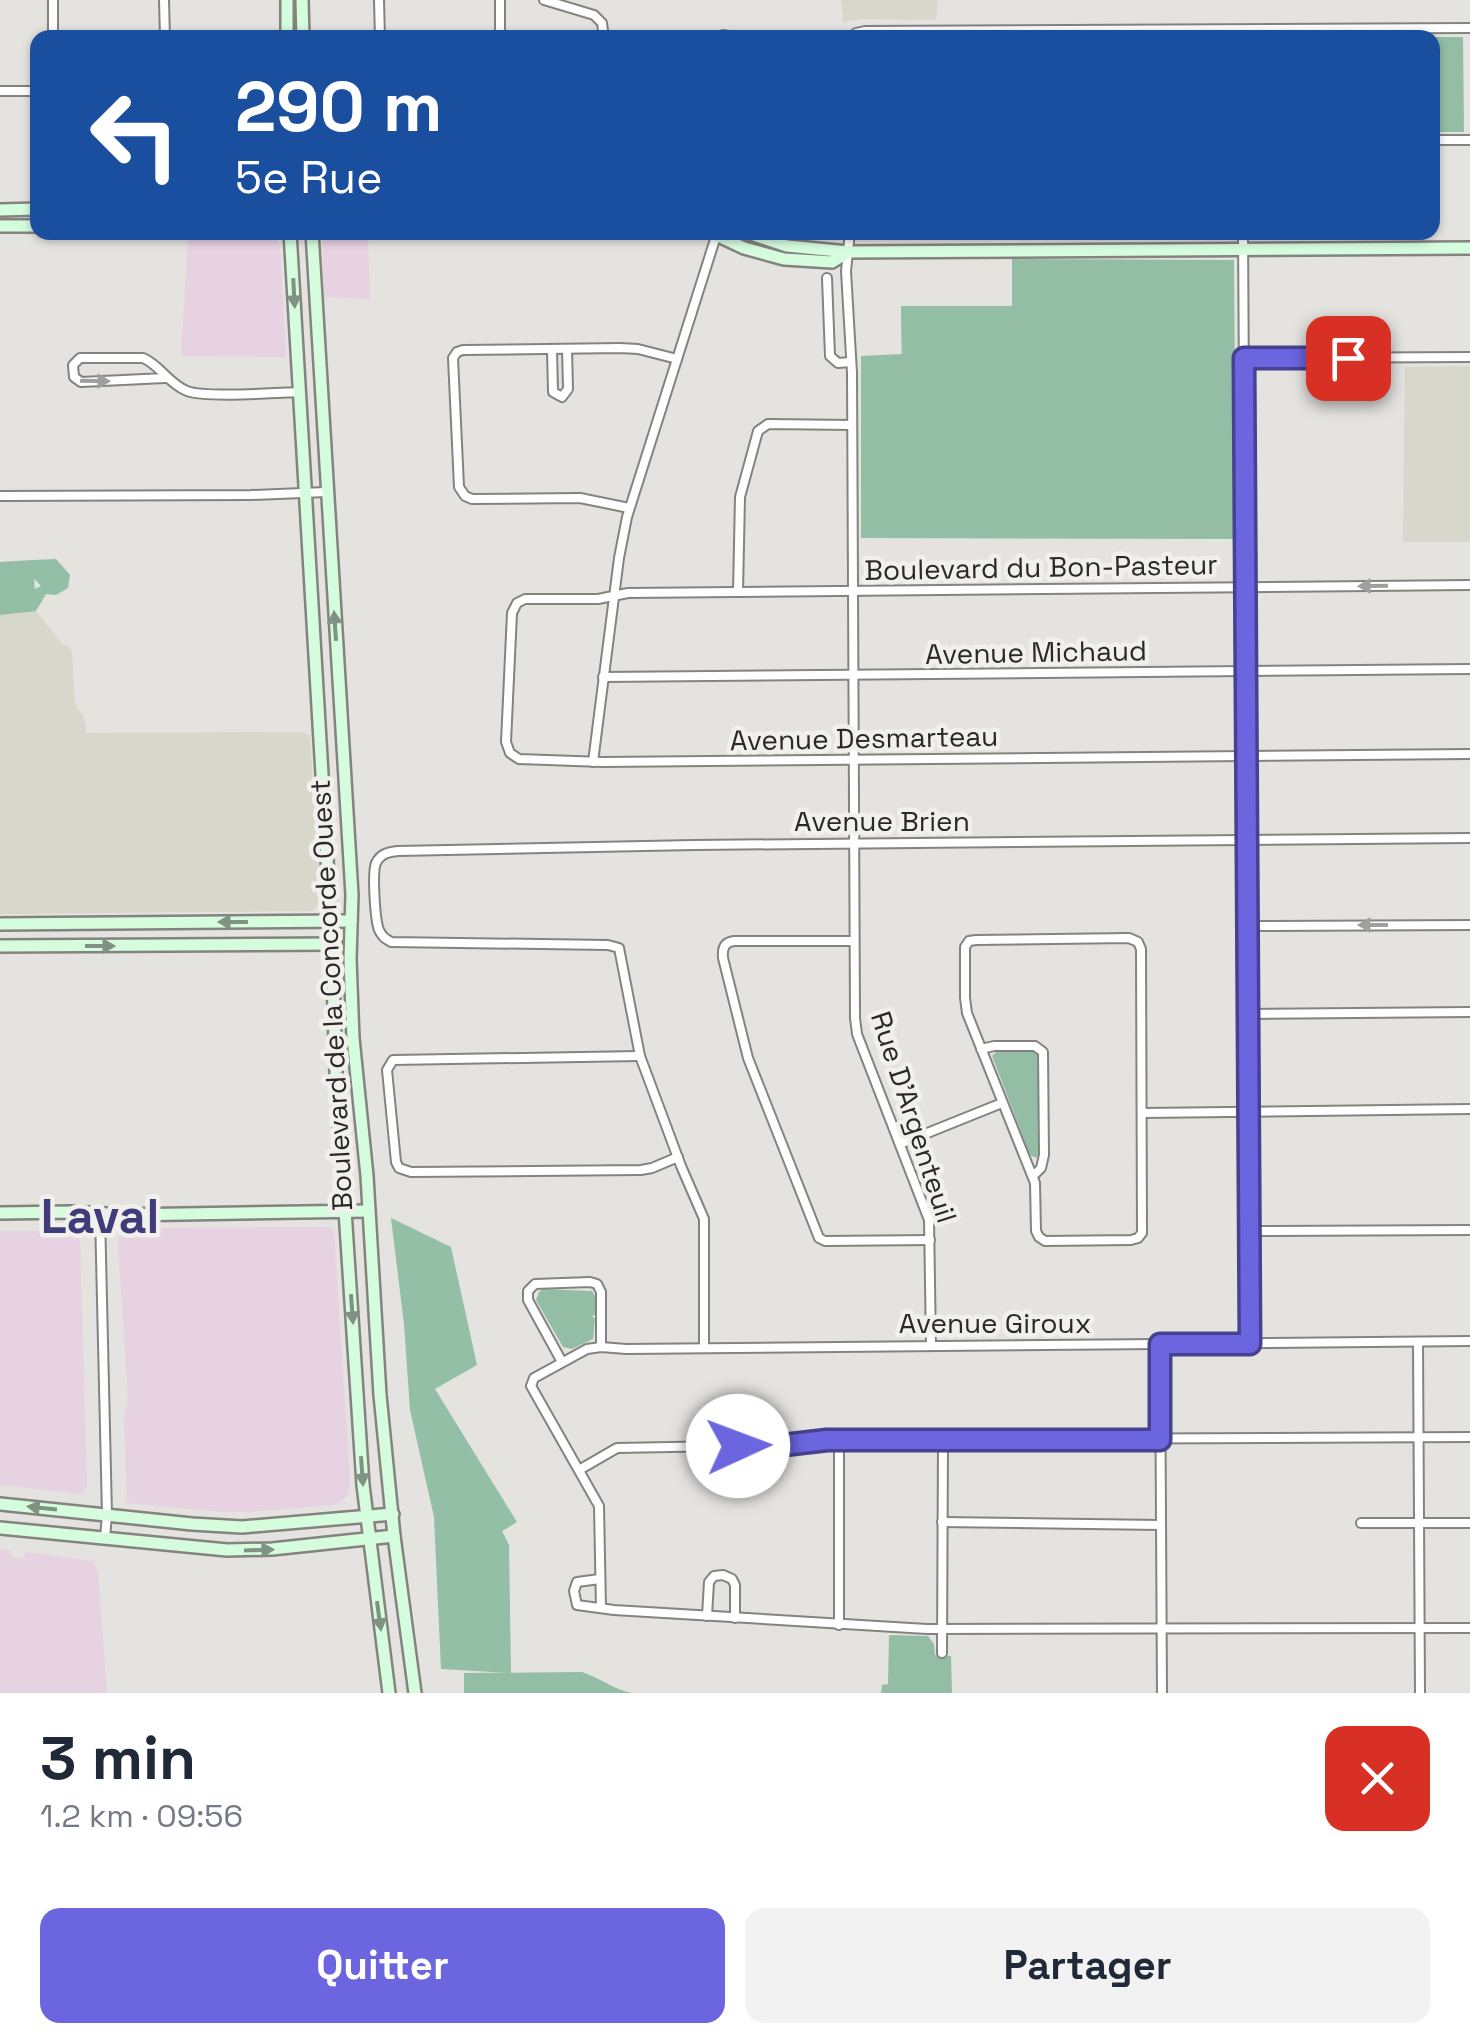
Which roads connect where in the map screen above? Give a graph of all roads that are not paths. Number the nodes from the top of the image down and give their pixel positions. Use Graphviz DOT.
graph roads {
  1 [pos="53,0"];
  2 [pos="164,0"];
  3 [pos="287,0"];
  4 [pos="302,0"];
  5 [pos="379,0"];
  6 [pos="500,0"];
  7 [pos="544,0"];
  8 [pos="1470,28"];
  9 [pos="54,30"];
  10 [pos="165,30"];
  11 [pos="287,30"];
  12 [pos="303,30"];
  13 [pos="380,30"];
  14 [pos="500,30"];
  15 [pos="603,30"];
  16 [pos="1394,30"];
  17 [pos="30,91"];
  18 [pos="0,92"];
  19 [pos="1440,140"];
  20 [pos="1470,140"];
  21 [pos="30,209"];
  22 [pos="0,210"];
  23 [pos="0,226"];
  24 [pos="30,226"];
  25 [pos="290,240"];
  26 [pos="312,240"];
  27 [pos="713,240"];
  28 [pos="730,240"];
  29 [pos="768,240"];
  30 [pos="849,240"];
  31 [pos="1243,240"];
  32 [pos="1470,248"];
  33 [pos="1243,250"];
  34 [pos="848,252"];
  35 [pos="827,278"];
  36 [pos="567,348"];
  37 [pos="552,349"];
  38 [pos="1470,357"];
  39 [pos="1244,358"];
  40 [pos="676,359"];
  41 [pos="851,362"];
  42 [pos="165,378"];
  43 [pos="299,392"];
  44 [pos="852,425"];
  45 [pos="326,492"];
  46 [pos="305,494"];
  47 [pos="0,496"];
  48 [pos="629,508"];
  49 [pos="1470,586"];
  50 [pos="1245,588"];
  51 [pos="852,591"];
  52 [pos="738,592"];
  53 [pos="614,596"];
  54 [pos="1470,669"];
  55 [pos="1246,672"];
  56 [pos="603,676"];
  57 [pos="852,676"];
  58 [pos="1470,754"];
  59 [pos="1246,756"];
  60 [pos="853,760"];
  61 [pos="593,762"];
  62 [pos="1470,838"];
  63 [pos="1246,840"];
  64 [pos="854,844"];
  65 [pos="330,921"];
  66 [pos="351,921"];
  67 [pos="0,924"];
  68 [pos="1470,925"];
  69 [pos="1247,926"];
  70 [pos="854,941"];
  71 [pos="332,944"];
  72 [pos="350,944"];
  73 [pos="0,946"];
  74 [pos="1470,1012"];
  75 [pos="1247,1014"];
  76 [pos="981,1049"];
  77 [pos="640,1056"];
  78 [pos="1002,1103"];
  79 [pos="1470,1109"];
  80 [pos="1248,1111"];
  81 [pos="1143,1113"];
  82 [pos="900,1144"];
  83 [pos="678,1158"];
  84 [pos="1032,1176"];
  85 [pos="368,1210"];
  86 [pos="345,1212"];
  87 [pos="0,1213"];
  88 [pos="100,1214"];
  89 [pos="1470,1230"];
  90 [pos="1249,1231"];
  91 [pos="930,1240"];
  92 [pos="1470,1341"];
  93 [pos="1418,1342"];
  94 [pos="1160,1344"];
  95 [pos="1250,1344"];
  96 [pos="931,1346"];
  97 [pos="601,1347"];
  98 [pos="704,1348"];
  99 [pos="562,1362"];
  100 [pos="1470,1436"];
  101 [pos="1418,1437"];
  102 [pos="840,1440"];
  103 [pos="1160,1440"];
  104 [pos="942,1441"];
  105 [pos="738,1446"];
  106 [pos="698,1447"];
  107 [pos="578,1470"];
  108 [pos="0,1504"];
  109 [pos="393,1514"];
  110 [pos="107,1515"];
  111 [pos="366,1516"];
  112 [pos="942,1522"];
  113 [pos="1420,1523"];
  114 [pos="1470,1523"];
  115 [pos="1361,1524"];
  116 [pos="1161,1525"];
  117 [pos="0,1528"];
  118 [pos="394,1536"];
  119 [pos="105,1538"];
  120 [pos="369,1539"];
  121 [pos="600,1579"];
  122 [pos="601,1608"];
  123 [pos="707,1616"];
  124 [pos="734,1618"];
  125 [pos="839,1626"];
  126 [pos="1420,1628"];
  127 [pos="1470,1628"];
  128 [pos="1162,1629"];
  129 [pos="942,1630"];
  130 [pos="942,1652"];
  131 [pos="389,1693"];
  132 [pos="416,1693"];
  133 [pos="1162,1693"];
  134 [pos="1420,1693"];
  1 -- 9 [label="street"];
  2 -- 10 [label="street"];
  3 -- 11 [label="street"];
  4 -- 12 [label="street"];
  5 -- 13 [label="street"];
  6 -- 14 [label="street"];
  7 -- 15 [label="street"];
  8 -- 16 [label="street"];
  17 -- 18 [label="street"];
  19 -- 20 [label="street"];
  21 -- 22 [label="street"];
  23 -- 24 [label="street"];
  25 -- 43 [label="street, Boulevard de la Concorde Ouest, one-way"];
  26 -- 45 [label="street, Boulevard de la Concorde Ouest"];
  27 -- 40 [label="street"];
  28 -- 34 [label="street"];
  29 -- 34 [label="street"];
  30 -- 34 [label="street, Rue D'Argenteuil"];
  31 -- 33 [label="street"];
  32 -- 33 [label="street"];
  33 -- 34 [label="street"];
  33 -- 39 [label="street"];
  34 -- 41 [label="street, Rue D'Argenteuil"];
  35 -- 41 [label="street"];
  36 -- 37 [label="street"];
  36 -- 37 [label="street"];
  36 -- 40 [label="street"];
  37 -- 48 [label="street"];
  38 -- 39 [label="street"];
  39 -- 50 [label="street"];
  40 -- 48 [label="street"];
  41 -- 44 [label="street, Rue D'Argenteuil"];
  42 -- 42 [label="street, one-way"];
  42 -- 43 [label="street"];
  43 -- 46 [label="street, Boulevard de la Concorde Ouest"];
  44 -- 51 [label="street, Rue D'Argenteuil"];
  44 -- 52 [label="street"];
  45 -- 46 [label="street"];
  66 -- 45 [label="street, Boulevard de la Concorde Ouest, one-way"];
  46 -- 47 [label="street"];
  46 -- 65 [label="street, Boulevard de la Concorde Ouest"];
  48 -- 53 [label="street"];
  49 -- 50 [label="street, Boulevard du Bon-Pasteur, one-way"];
  50 -- 51 [label="street, Boulevard du Bon-Pasteur"];
  50 -- 55 [label="street"];
  51 -- 52 [label="street, Boulevard du Bon-Pasteur"];
  51 -- 57 [label="street, Rue D'Argenteuil"];
  52 -- 53 [label="street, Boulevard du Bon-Pasteur"];
  53 -- 56 [label="street"];
  53 -- 61 [label="street, Avenue Desmarteau"];
  54 -- 55 [label="street, Avenue Michaud"];
  55 -- 57 [label="street, Avenue Michaud"];
  55 -- 59 [label="street"];
  56 -- 57 [label="street, Avenue Michaud"];
  56 -- 61 [label="street"];
  57 -- 60 [label="street, Rue D'Argenteuil"];
  58 -- 59 [label="street, Avenue Desmarteau"];
  59 -- 60 [label="street, Avenue Desmarteau"];
  59 -- 63 [label="street"];
  60 -- 61 [label="street, Avenue Desmarteau"];
  60 -- 64 [label="street, Rue D'Argenteuil"];
  62 -- 63 [label="street, Avenue Brien"];
  63 -- 64 [label="street, Avenue Brien"];
  63 -- 69 [label="street"];
  64 -- 70 [label="street, Rue D'Argenteuil"];
  64 -- 77 [label="street, Avenue Brien"];
  65 -- 66 [label="street"];
  65 -- 67 [label="street, one-way"];
  65 -- 71 [label="street, Boulevard de la Concorde Ouest"];
  66 -- 72 [label="street, Boulevard de la Concorde Ouest"];
  68 -- 69 [label="street, one-way"];
  69 -- 75 [label="street"];
  70 -- 82 [label="street, Rue D'Argenteuil"];
  70 -- 91 [label="street"];
  71 -- 72 [label="street"];
  73 -- 71 [label="street, one-way"];
  71 -- 86 [label="street, Boulevard de la Concorde Ouest"];
  72 -- 85 [label="street, Boulevard de la Concorde Ouest"];
  74 -- 75 [label="street"];
  75 -- 80 [label="street"];
  76 -- 78 [label="street"];
  76 -- 81 [label="street"];
  76 -- 84 [label="street"];
  77 -- 83 [label="street"];
  77 -- 83 [label="street"];
  78 -- 82 [label="street"];
  78 -- 84 [label="street"];
  79 -- 80 [label="street"];
  80 -- 81 [label="street"];
  80 -- 90 [label="street"];
  81 -- 84 [label="street"];
  82 -- 91 [label="street, Rue D'Argenteuil"];
  83 -- 98 [label="street"];
  85 -- 86 [label="street"];
  85 -- 109 [label="street, Boulevard de la Concorde Ouest"];
  86 -- 88 [label="street"];
  86 -- 111 [label="street, Boulevard de la Concorde Ouest, one-way"];
  87 -- 88 [label="street"];
  88 -- 110 [label="street"];
  89 -- 90 [label="street"];
  90 -- 95 [label="street"];
  91 -- 96 [label="street, Rue D'Argenteuil"];
  92 -- 93 [label="street, Avenue Giroux"];
  93 -- 95 [label="street, Avenue Giroux"];
  93 -- 101 [label="street"];
  94 -- 95 [label="street, Avenue Giroux"];
  94 -- 96 [label="street, Avenue Giroux"];
  94 -- 103 [label="street"];
  96 -- 98 [label="street, Avenue Giroux"];
  97 -- 98 [label="street, Avenue Giroux"];
  97 -- 99 [label="street, Avenue Giroux"];
  97 -- 99 [label="street"];
  99 -- 107 [label="street, Avenue Giroux"];
  100 -- 101 [label="street"];
  101 -- 103 [label="street"];
  101 -- 113 [label="street"];
  102 -- 104 [label="street"];
  102 -- 105 [label="street"];
  102 -- 125 [label="street"];
  103 -- 104 [label="street"];
  103 -- 116 [label="street"];
  104 -- 112 [label="street"];
  105 -- 106 [label="street"];
  105 -- 106 [label="street"];
  106 -- 107 [label="street"];
  107 -- 121 [label="street"];
  110 -- 108 [label="street, one-way"];
  109 -- 111 [label="street"];
  109 -- 118 [label="street, Boulevard de la Concorde Ouest"];
  110 -- 111 [label="street"];
  110 -- 119 [label="street"];
  111 -- 120 [label="street, Boulevard de la Concorde Ouest"];
  112 -- 116 [label="street"];
  112 -- 129 [label="street"];
  113 -- 114 [label="street"];
  113 -- 115 [label="street"];
  113 -- 126 [label="street"];
  116 -- 128 [label="street"];
  117 -- 119 [label="street"];
  118 -- 120 [label="street"];
  118 -- 132 [label="street, Boulevard de la Concorde Ouest"];
  119 -- 120 [label="street, one-way"];
  120 -- 131 [label="street, Boulevard de la Concorde Ouest, one-way"];
  121 -- 122 [label="street"];
  121 -- 122 [label="street"];
  122 -- 123 [label="street"];
  123 -- 124 [label="street"];
  123 -- 124 [label="street"];
  124 -- 125 [label="street"];
  125 -- 129 [label="street"];
  126 -- 127 [label="street"];
  126 -- 128 [label="street"];
  126 -- 134 [label="street"];
  128 -- 129 [label="street"];
  128 -- 133 [label="street"];
  129 -- 130 [label="street"];
}
